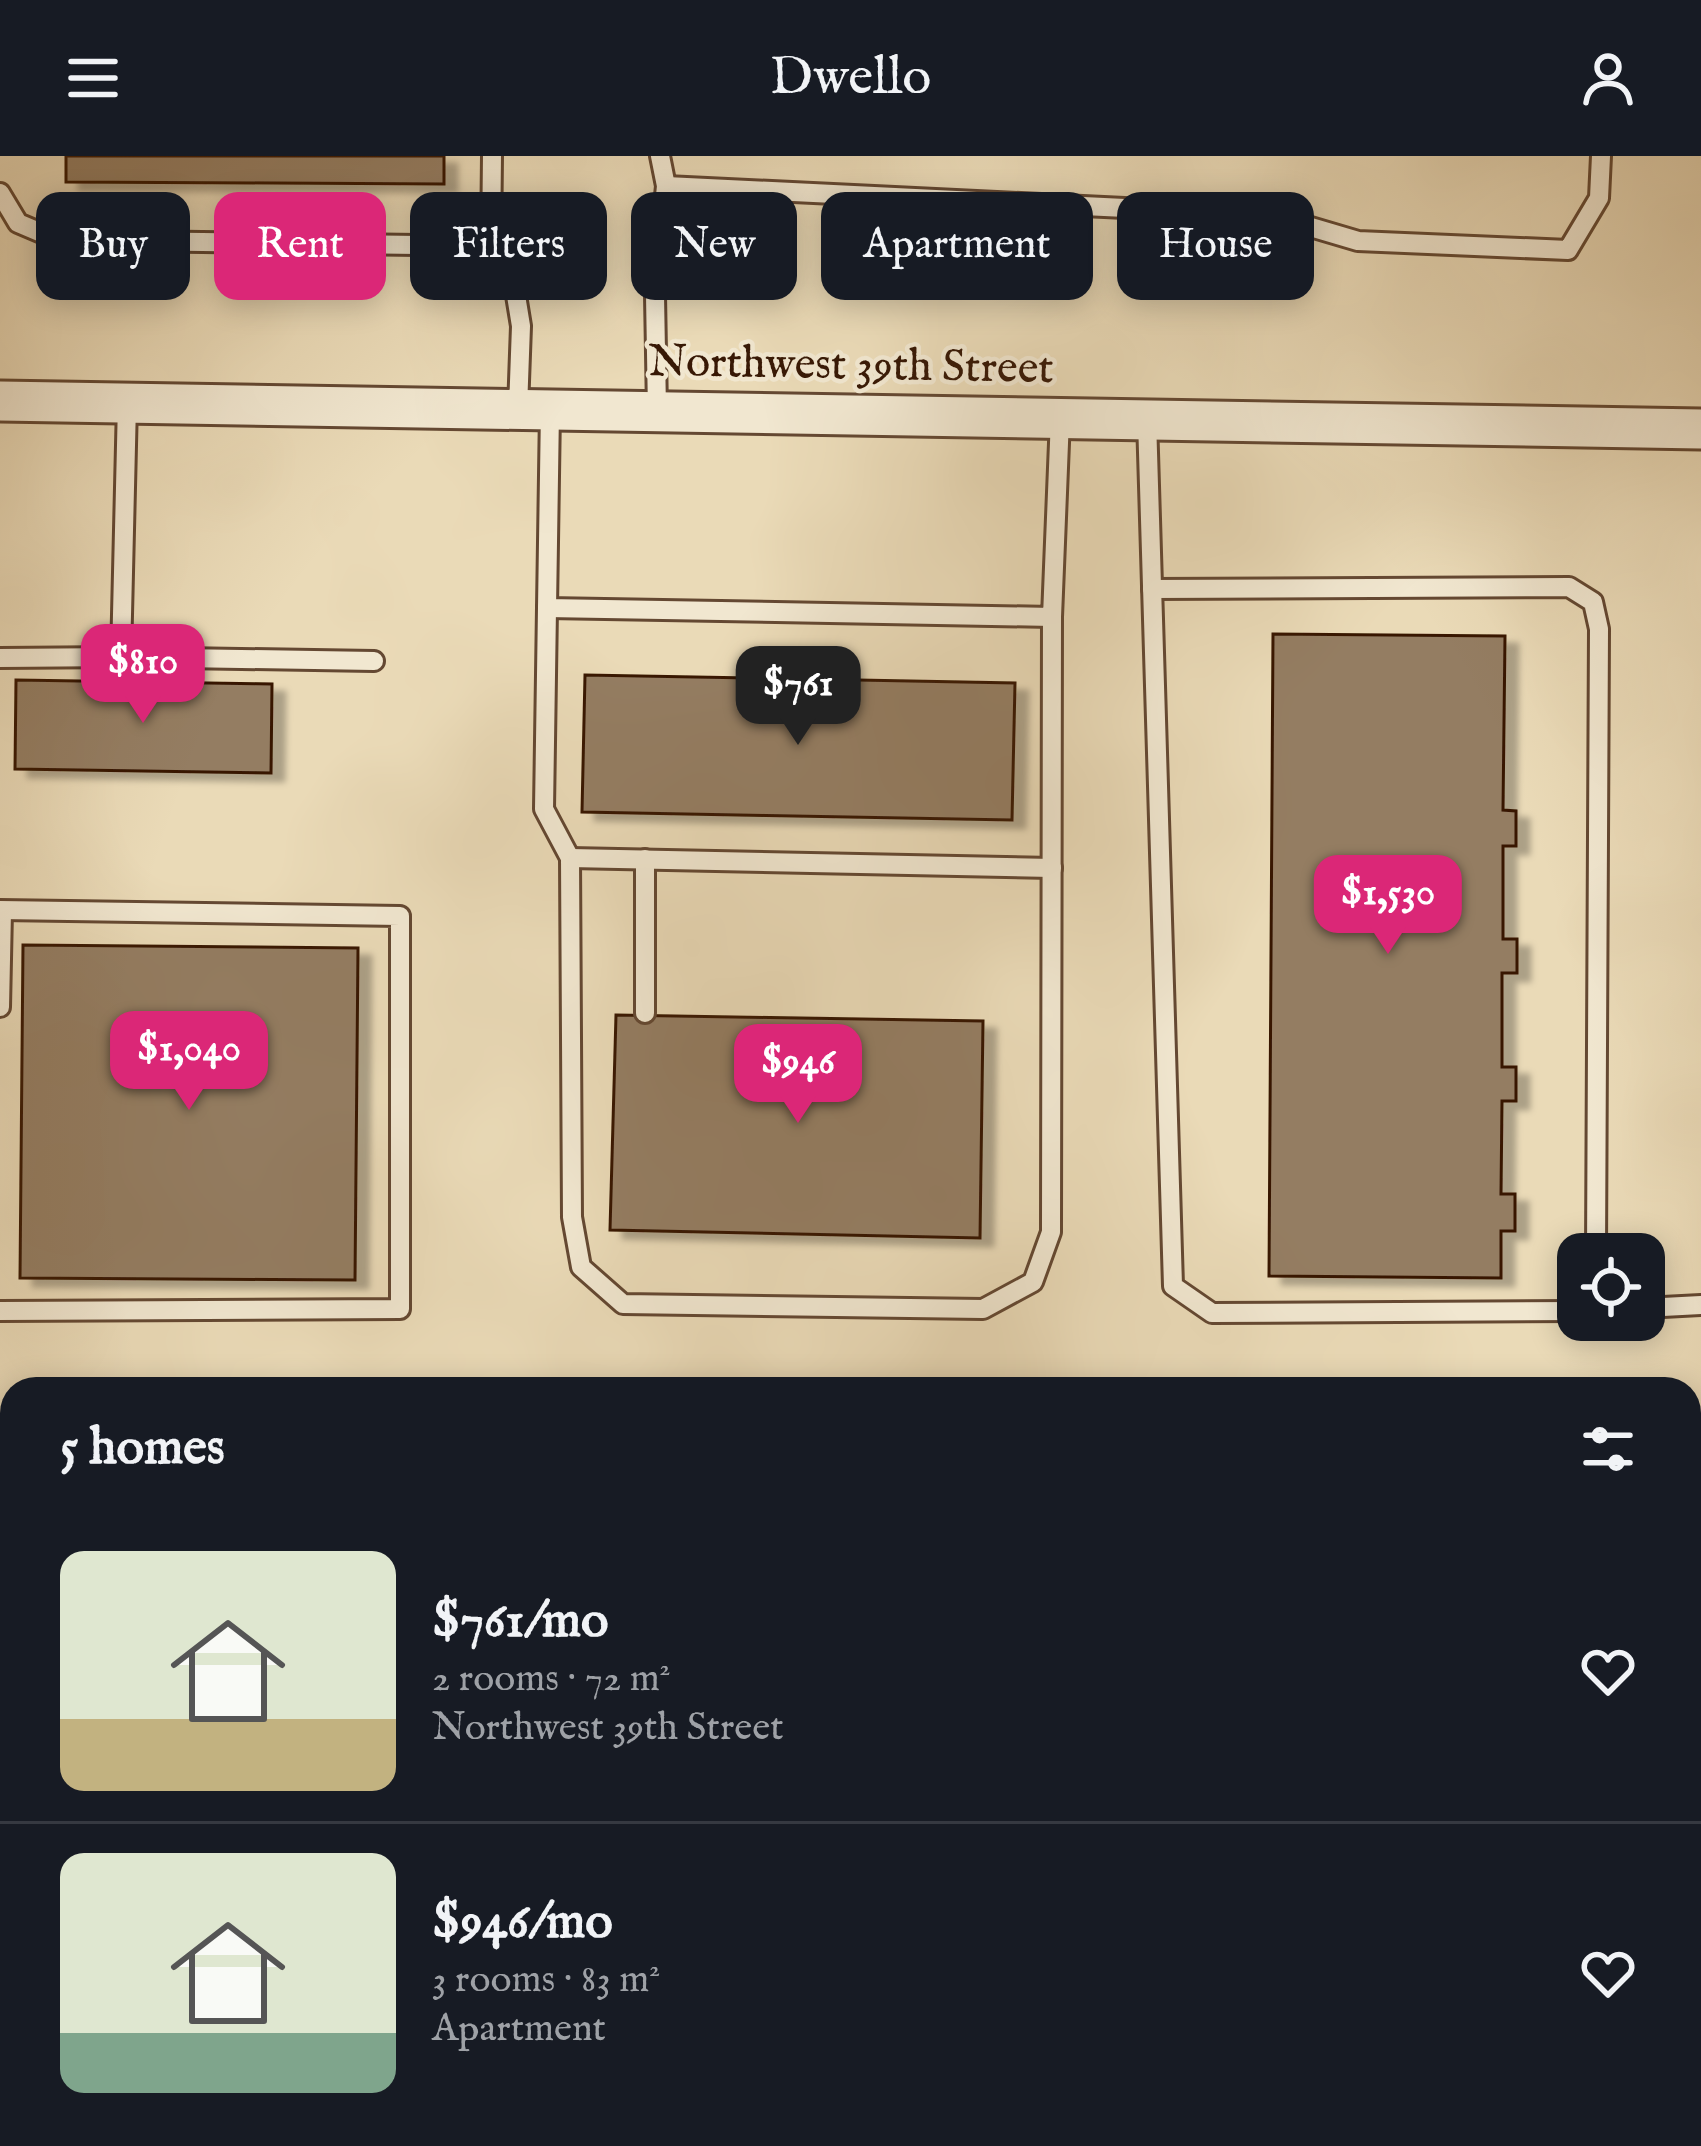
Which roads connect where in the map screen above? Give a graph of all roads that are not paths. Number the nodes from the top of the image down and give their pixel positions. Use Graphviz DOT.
graph roads {
  1 [pos="492,156"];
  2 [pos="661,156"];
  3 [pos="1601,156"];
  4 [pos="666,185"];
  5 [pos="491,192"];
  6 [pos="0,193"];
  7 [pos="410,245"];
  8 [pos="517,300"];
  9 [pos="0,401"];
  10 [pos="127,403"];
  11 [pos="534,410"];
  12 [pos="657,411"];
  13 [pos="1060,418"];
  14 [pos="1147,419"];
  15 [pos="1701,429"];
  16 [pos="1152,589"];
  17 [pos="547,608"];
  18 [pos="1052,617"];
  19 [pos="121,657"];
  20 [pos="0,658"];
  21 [pos="374,661"];
  22 [pos="570,858"];
  23 [pos="645,859"];
  24 [pos="1052,868"];
  25 [pos="1,910"];
  26 [pos="0,1007"];
  27 [pos="645,1012"];
  28 [pos="1596,1233"];
  29 [pos="1701,1305"];
  30 [pos="1665,1307"];
  31 [pos="0,1311"];
  32 [pos="1557,1311"];
  1 -- 5 [label="lane"];
  2 -- 4 [label="lane"];
  3 -- 4 [label="lane"];
  4 -- 12 [label="lane"];
  6 -- 7 [label="lane"];
  8 -- 11 [label="lane"];
  9 -- 10 [label="street, Northwest 39th Street"];
  10 -- 11 [label="street, Northwest 39th Street"];
  10 -- 19 [label="lane"];
  11 -- 12 [label="street, Northwest 39th Street"];
  11 -- 17 [label="lane"];
  12 -- 13 [label="street, Northwest 39th Street"];
  13 -- 14 [label="street, Northwest 39th Street"];
  13 -- 18 [label="lane"];
  14 -- 15 [label="street, Northwest 39th Street"];
  14 -- 16 [label="lane"];
  16 -- 28 [label="lane"];
  16 -- 32 [label="lane"];
  17 -- 18 [label="lane"];
  17 -- 22 [label="lane"];
  18 -- 24 [label="lane"];
  19 -- 20 [label="lane"];
  19 -- 21 [label="lane"];
  22 -- 23 [label="lane"];
  22 -- 24 [label="lane"];
  23 -- 24 [label="lane"];
  23 -- 27 [label="lane"];
  25 -- 26 [label="lane"];
  25 -- 31 [label="lane"];
  29 -- 30 [label="lane"];
}
